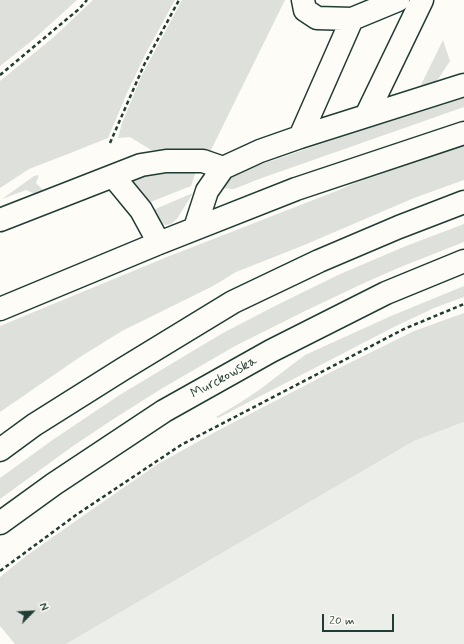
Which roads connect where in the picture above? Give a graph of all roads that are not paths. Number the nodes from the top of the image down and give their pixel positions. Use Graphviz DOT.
graph roads {
  1 [pos="303,0"];
  2 [pos="398,0"];
  3 [pos="422,0"];
  4 [pos="352,19"];
  5 [pos="464,85"];
  6 [pos="366,116"];
  7 [pos="464,132"];
  8 [pos="300,137"];
  9 [pos="223,168"];
  10 [pos="113,176"];
  11 [pos="464,202"];
  12 [pos="0,220"];
  13 [pos="195,228"];
  14 [pos="158,243"];
  15 [pos="464,261"];
  16 [pos="0,309"];
  17 [pos="3,446"];
  18 [pos="0,523"];
  1 -- 4 [label="main road"];
  2 -- 4 [label="main road"];
  3 -- 6 [label="main road"];
  4 -- 8 [label="main road"];
  5 -- 6 [label="main road"];
  6 -- 8 [label="main road"];
  7 -- 13 [label="main road"];
  8 -- 9 [label="main road"];
  9 -- 10 [label="main road"];
  9 -- 13 [label="main road"];
  10 -- 12 [label="main road"];
  10 -- 14 [label="main road"];
  11 -- 17 [label="main road"];
  13 -- 14 [label="main road"];
  14 -- 16 [label="main road"];
  15 -- 18 [label="main road, Murckowska"];
}
